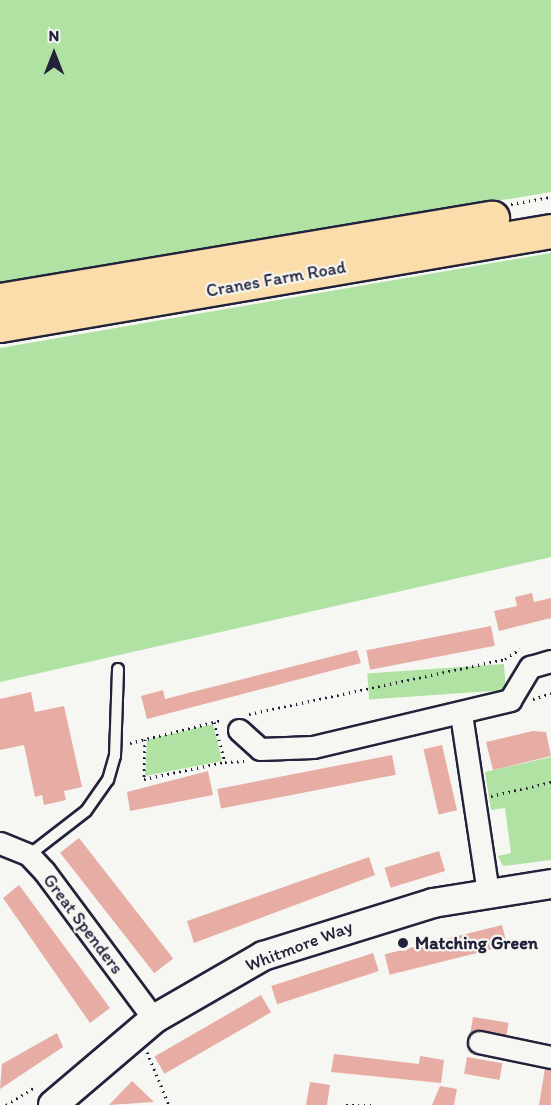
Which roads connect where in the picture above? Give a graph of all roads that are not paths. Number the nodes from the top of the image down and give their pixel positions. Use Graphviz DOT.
graph roads {
  1 [pos="551,208"];
  2 [pos="551,231"];
  3 [pos="0,300"];
  4 [pos="0,326"];
  5 [pos="551,661"];
  6 [pos="118,669"];
  7 [pos="461,714"];
  8 [pos="234,722"];
  9 [pos="0,843"];
  10 [pos="29,855"];
  11 [pos="551,884"];
  12 [pos="488,892"];
  13 [pos="153,1019"];
  14 [pos="479,1042"];
  15 [pos="551,1058"];
  16 [pos="49,1093"];
  1 -- 3 [label="main road, Cranes Farm Road"];
  2 -- 4 [label="main road, Cranes Farm Road"];
  5 -- 7 [label="street"];
  6 -- 10 [label="lane"];
  7 -- 8 [label="street"];
  7 -- 12 [label="street"];
  9 -- 10 [label="street"];
  10 -- 13 [label="street, Great Spenders"];
  11 -- 12 [label="street, Whitmore Way"];
  12 -- 13 [label="street, Whitmore Way"];
  13 -- 16 [label="street, Whitmore Way"];
  14 -- 15 [label="street"];
}
